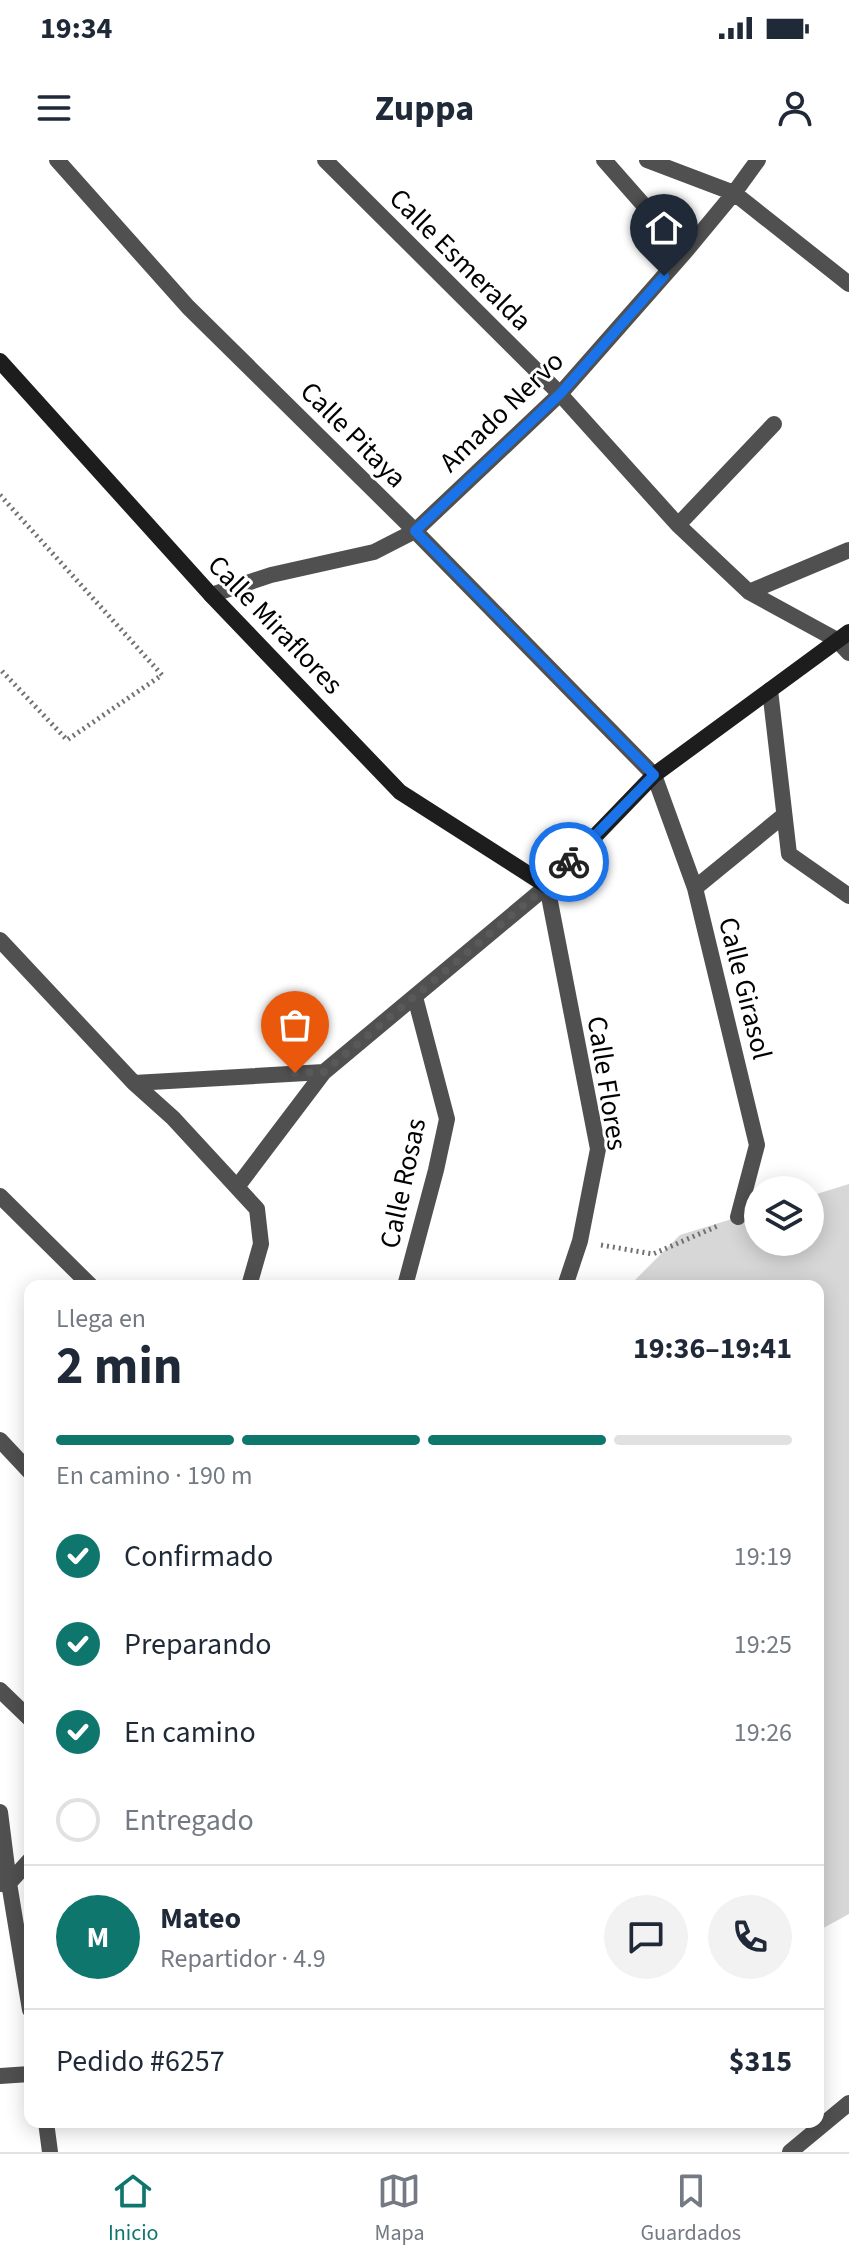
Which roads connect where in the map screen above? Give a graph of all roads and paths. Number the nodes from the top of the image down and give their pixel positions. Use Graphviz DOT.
graph roads {
  1 [pos="57,160"];
  2 [pos="325,160"];
  3 [pos="604,160"];
  4 [pos="647,160"];
  5 [pos="758,160"];
  6 [pos="734,193"];
  7 [pos="685,252"];
  8 [pos="849,284"];
  9 [pos="0,361"];
  10 [pos="560,394"];
  11 [pos="774,424"];
  12 [pos="0,495"];
  13 [pos="678,525"];
  14 [pos="415,531"];
  15 [pos="849,550"];
  16 [pos="749,592"];
  17 [pos="211,595"];
  18 [pos="843,636"];
  19 [pos="849,653"];
  20 [pos="0,669"];
  21 [pos="770,690"];
  22 [pos="654,775"];
  23 [pos="783,816"];
  24 [pos="547,886"];
  25 [pos="695,888"];
  26 [pos="849,896"];
  27 [pos="0,940"];
  28 [pos="415,997"];
  29 [pos="324,1072"];
  30 [pos="134,1083"];
  31 [pos="237,1187"];
  32 [pos="0,1196"];
  33 [pos="738,1217"];
  34 [pos="580,1241"];
  35 [pos="85,1280"];
  36 [pos="251,1280"];
  37 [pos="407,1280"];
  38 [pos="567,1280"];
  39 [pos="0,1440"];
  40 [pos="24,1466"];
  41 [pos="0,1690"];
  42 [pos="24,1713"];
  43 [pos="0,1812"];
  44 [pos="24,1865"];
  45 [pos="4,1883"];
  46 [pos="24,1981"];
  47 [pos="24,2074"];
  48 [pos="0,2076"];
  49 [pos="849,2103"];
  50 [pos="824,2124"];
  51 [pos="47,2128"];
  52 [pos="819,2128"];
  53 [pos="50,2152"];
  54 [pos="791,2152"];
  1 -- 14 [label="street, Calle Pitaya"];
  2 -- 10 [label="street, Calle Esmeralda"];
  3 -- 7 [label="street"];
  4 -- 6 [label="street"];
  5 -- 6 [label="street, Amado Nervo"];
  6 -- 7 [label="street, Amado Nervo"];
  6 -- 8 [label="street"];
  7 -- 10 [label="street, Amado Nervo"];
  9 -- 17 [label="main road, Calle Miraflores"];
  10 -- 13 [label="street, Calle Esmeralda"];
  10 -- 14 [label="street, Amado Nervo"];
  11 -- 13 [label="street"];
  12 -- 20 [label="path"];
  13 -- 16 [label="street, Calle Esmeralda"];
  14 -- 17 [label="street, Amado Nervo"];
  14 -- 22 [label="street, Calle Pitaya"];
  15 -- 16 [label="street"];
  16 -- 18 [label="street, Calle Esmeralda"];
  17 -- 24 [label="main road, Calle Miraflores"];
  18 -- 19 [label="street, Calle Esmeralda"];
  18 -- 21 [label="main road"];
  21 -- 22 [label="main road"];
  21 -- 23 [label="street"];
  22 -- 24 [label="main road"];
  22 -- 25 [label="street, Calle Girasol"];
  23 -- 25 [label="street"];
  23 -- 26 [label="street"];
  24 -- 28 [label="street"];
  24 -- 34 [label="street, Calle Flores"];
  25 -- 33 [label="street, Calle Girasol"];
  27 -- 30 [label="street"];
  28 -- 29 [label="street"];
  28 -- 37 [label="street, Calle Rosas"];
  29 -- 30 [label="street"];
  29 -- 31 [label="street"];
  30 -- 31 [label="street"];
  31 -- 36 [label="street"];
  32 -- 35 [label="street"];
  33 -- 34 [label="path"];
  34 -- 38 [label="street, Calle Flores"];
  39 -- 40 [label="street"];
  41 -- 42 [label="street"];
  43 -- 45 [label="street"];
  44 -- 45 [label="street"];
  45 -- 46 [label="street"];
  47 -- 48 [label="street"];
  49 -- 50 [label="street"];
  51 -- 53 [label="street"];
  52 -- 54 [label="street"];
}
